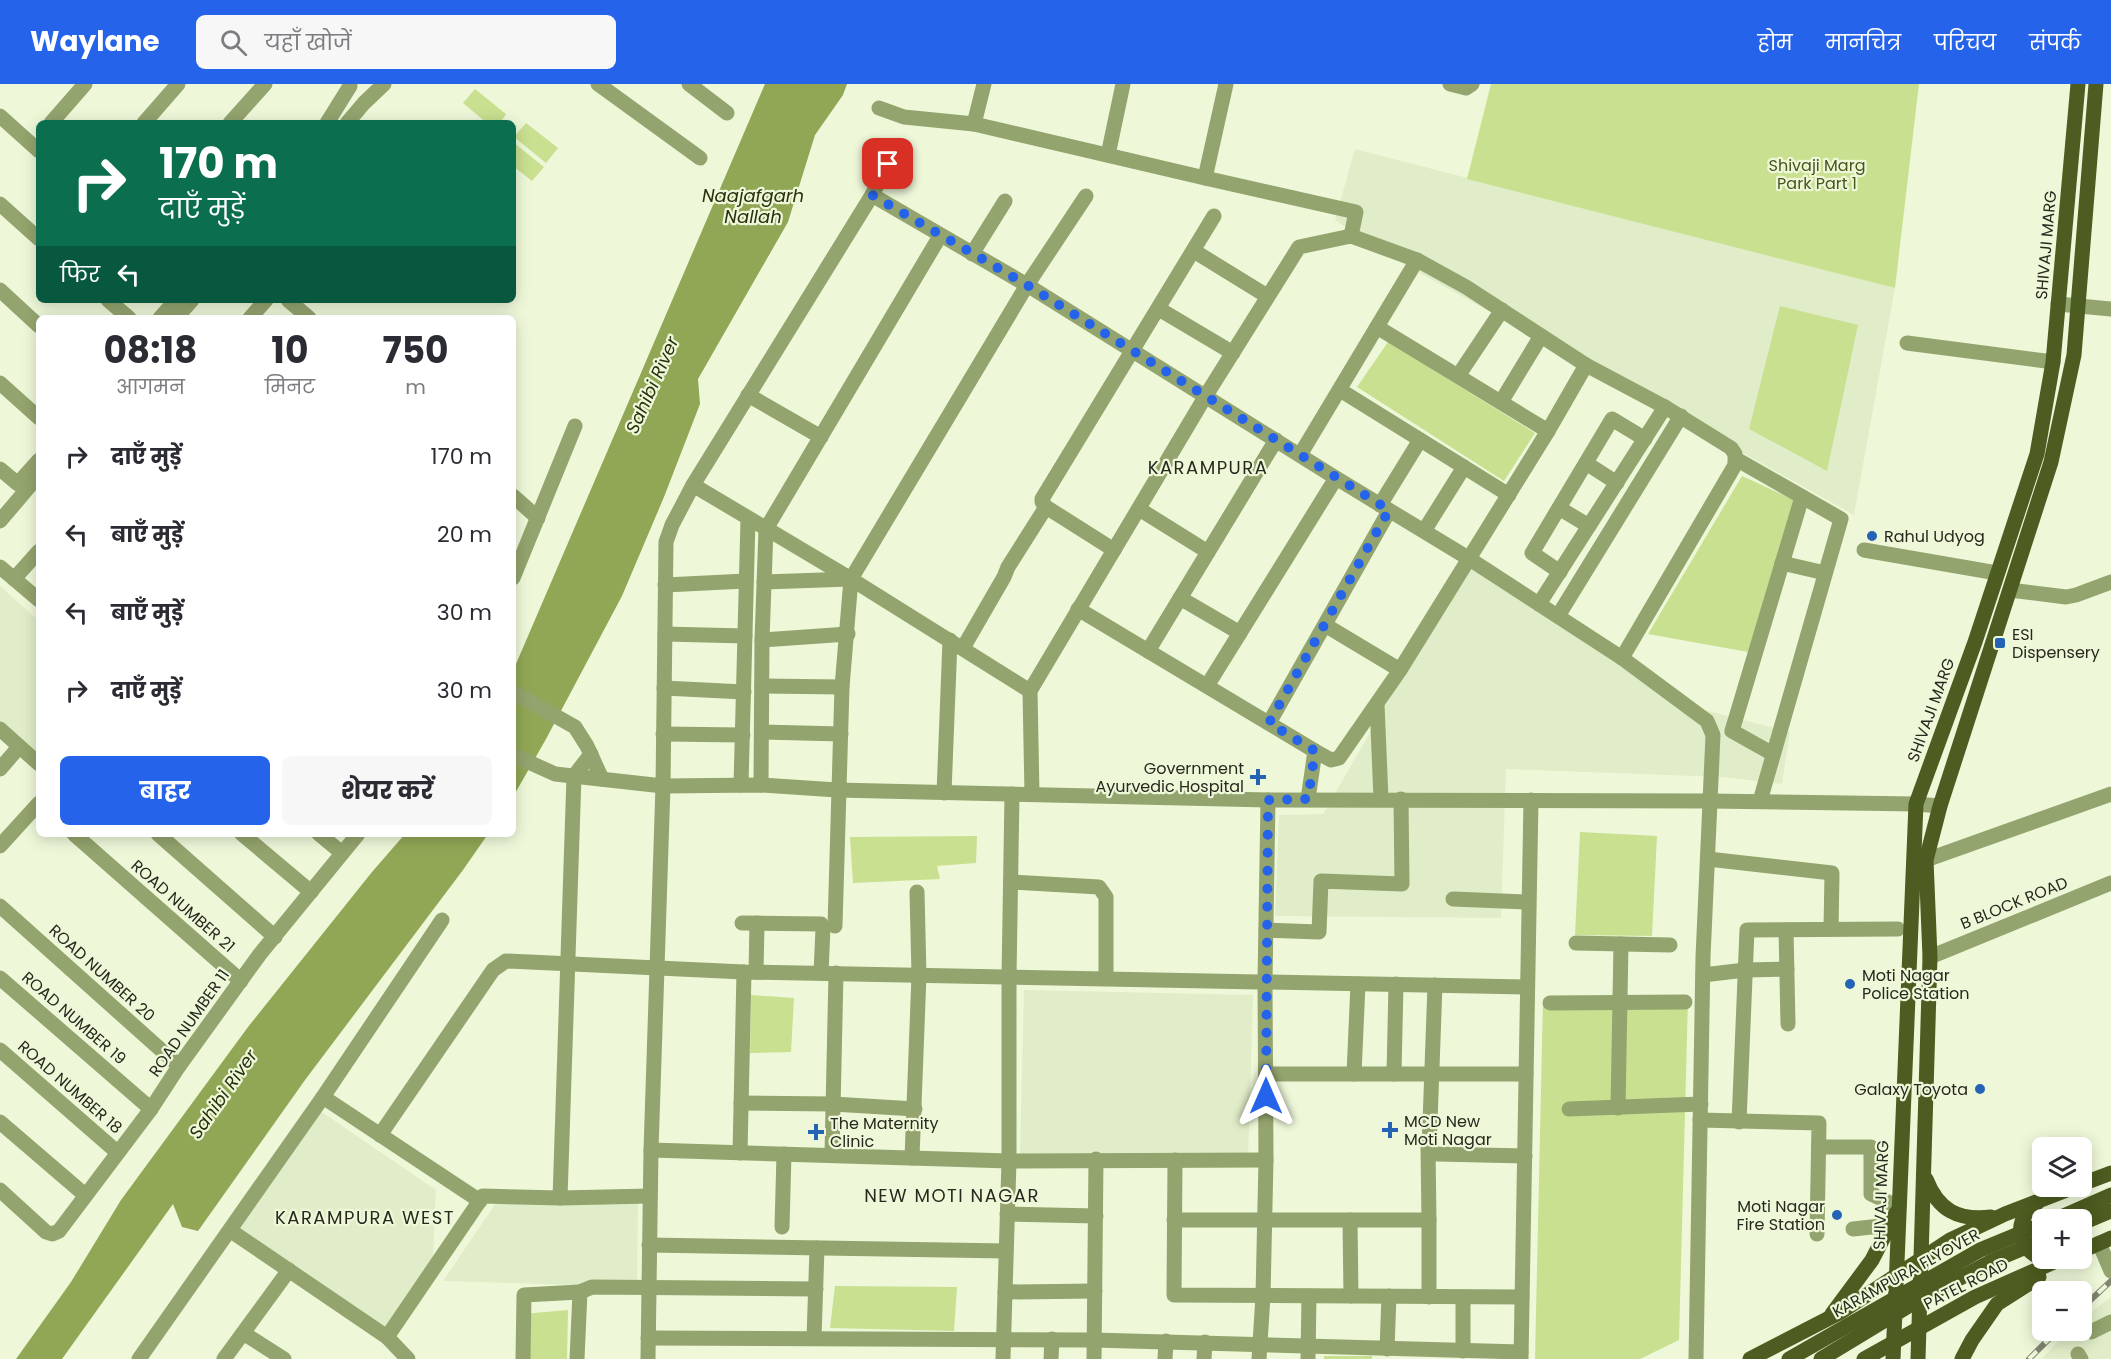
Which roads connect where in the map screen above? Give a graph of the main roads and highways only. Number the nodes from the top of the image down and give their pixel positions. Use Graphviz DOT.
graph roads {
  1 [pos="2078,84"];
  2 [pos="2096,84"];
  3 [pos="2111,1173"];
  4 [pos="1923,1174"];
  5 [pos="2092,1180"];
  6 [pos="2111,1195"];
  7 [pos="2052,1197"];
  8 [pos="2040,1202"];
  9 [pos="1899,1207"];
  10 [pos="2079,1209"];
  11 [pos="2111,1211"];
  12 [pos="2005,1214"];
  13 [pos="2092,1219"];
  14 [pos="2032,1229"];
  15 [pos="2032,1244"];
  16 [pos="2032,1254"];
  17 [pos="1921,1260"];
  18 [pos="2039,1269"];
  19 [pos="2048,1269"];
  20 [pos="1896,1276"];
  21 [pos="1829,1318"];
  22 [pos="1919,1328"];
  23 [pos="1894,1342"];
  24 [pos="1750,1359"];
  25 [pos="1789,1359"];
  26 [pos="1821,1359"];
  27 [pos="1864,1359"];
  28 [pos="1893,1359"];
  29 [pos="1918,1359"];
  30 [pos="1962,1359"];
  1 -- 9 [label="main road, SHIVAJI MARG"];
  2 -- 4 [label="main road"];
  3 -- 5 [label="main road"];
  4 -- 12 [label="main road"];
  4 -- 17 [label="main road"];
  6 -- 10 [label="main road"];
  7 -- 8 [label="main road"];
  8 -- 12 [label="main road"];
  8 -- 16 [label="main road"];
  9 -- 20 [label="main road, SHIVAJI MARG"];
  9 -- 21 [label="main road"];
  11 -- 13 [label="main road"];
  12 -- 17 [label="main road"];
  14 -- 25 [label="main road, KARAMPURA FLYOVER, bridge"];
  15 -- 26 [label="main road, KARAMPURA FLYOVER, bridge"];
  17 -- 20 [label="main road"];
  17 -- 22 [label="main road"];
  18 -- 22 [label="main road, PATEL ROAD"];
  19 -- 30 [label="main road"];
  20 -- 21 [label="main road"];
  20 -- 23 [label="main road, SHIVAJI MARG"];
  21 -- 24 [label="main road"];
  22 -- 23 [label="main road, PATEL ROAD"];
  22 -- 29 [label="main road"];
  23 -- 27 [label="main road, PATEL ROAD"];
  23 -- 28 [label="main road, SHIVAJI MARG"];
}
